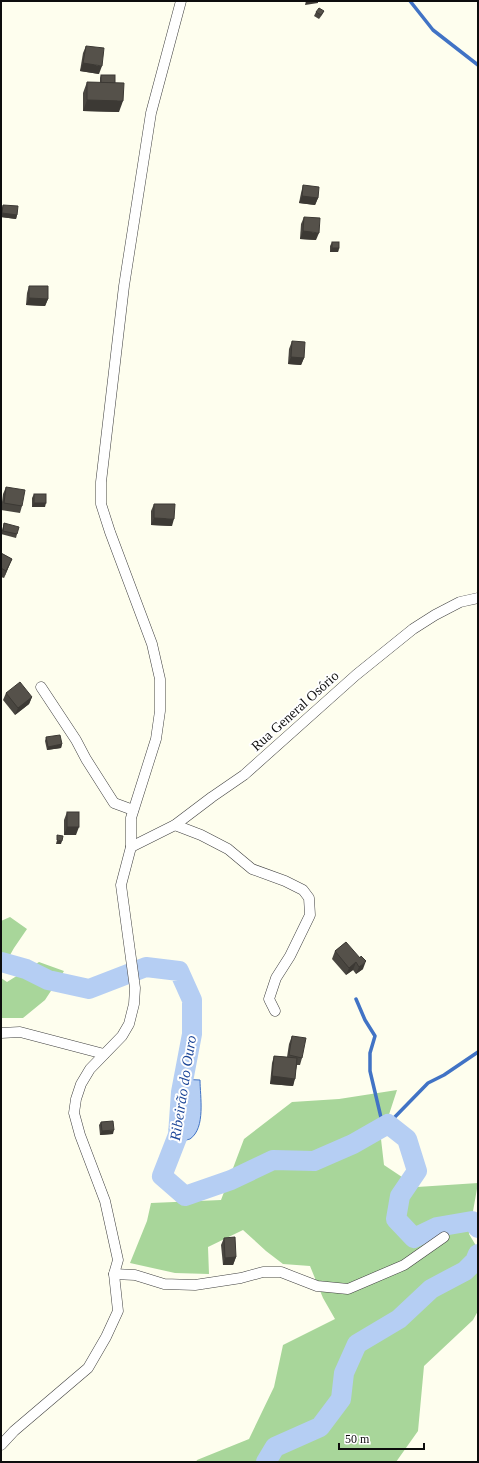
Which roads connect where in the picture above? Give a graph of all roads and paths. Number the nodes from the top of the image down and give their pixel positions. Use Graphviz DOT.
graph roads {
  1 [pos="181,1"];
  2 [pos="478,598"];
  3 [pos="41,688"];
  4 [pos="133,810"];
  5 [pos="175,825"];
  6 [pos="131,847"];
  7 [pos="275,1011"];
  8 [pos="1,1033"];
  9 [pos="104,1054"];
  10 [pos="444,1237"];
  11 [pos="114,1274"];
  12 [pos="1,1445"];
  1 -- 4 [label="street"];
  2 -- 5 [label="street, Rua General Osório"];
  3 -- 4 [label="street"];
  4 -- 6 [label="street"];
  5 -- 6 [label="street, Rua General Osório"];
  5 -- 7 [label="street"];
  6 -- 9 [label="street"];
  8 -- 9 [label="street"];
  9 -- 11 [label="street"];
  10 -- 11 [label="street"];
  11 -- 12 [label="street"];
}
